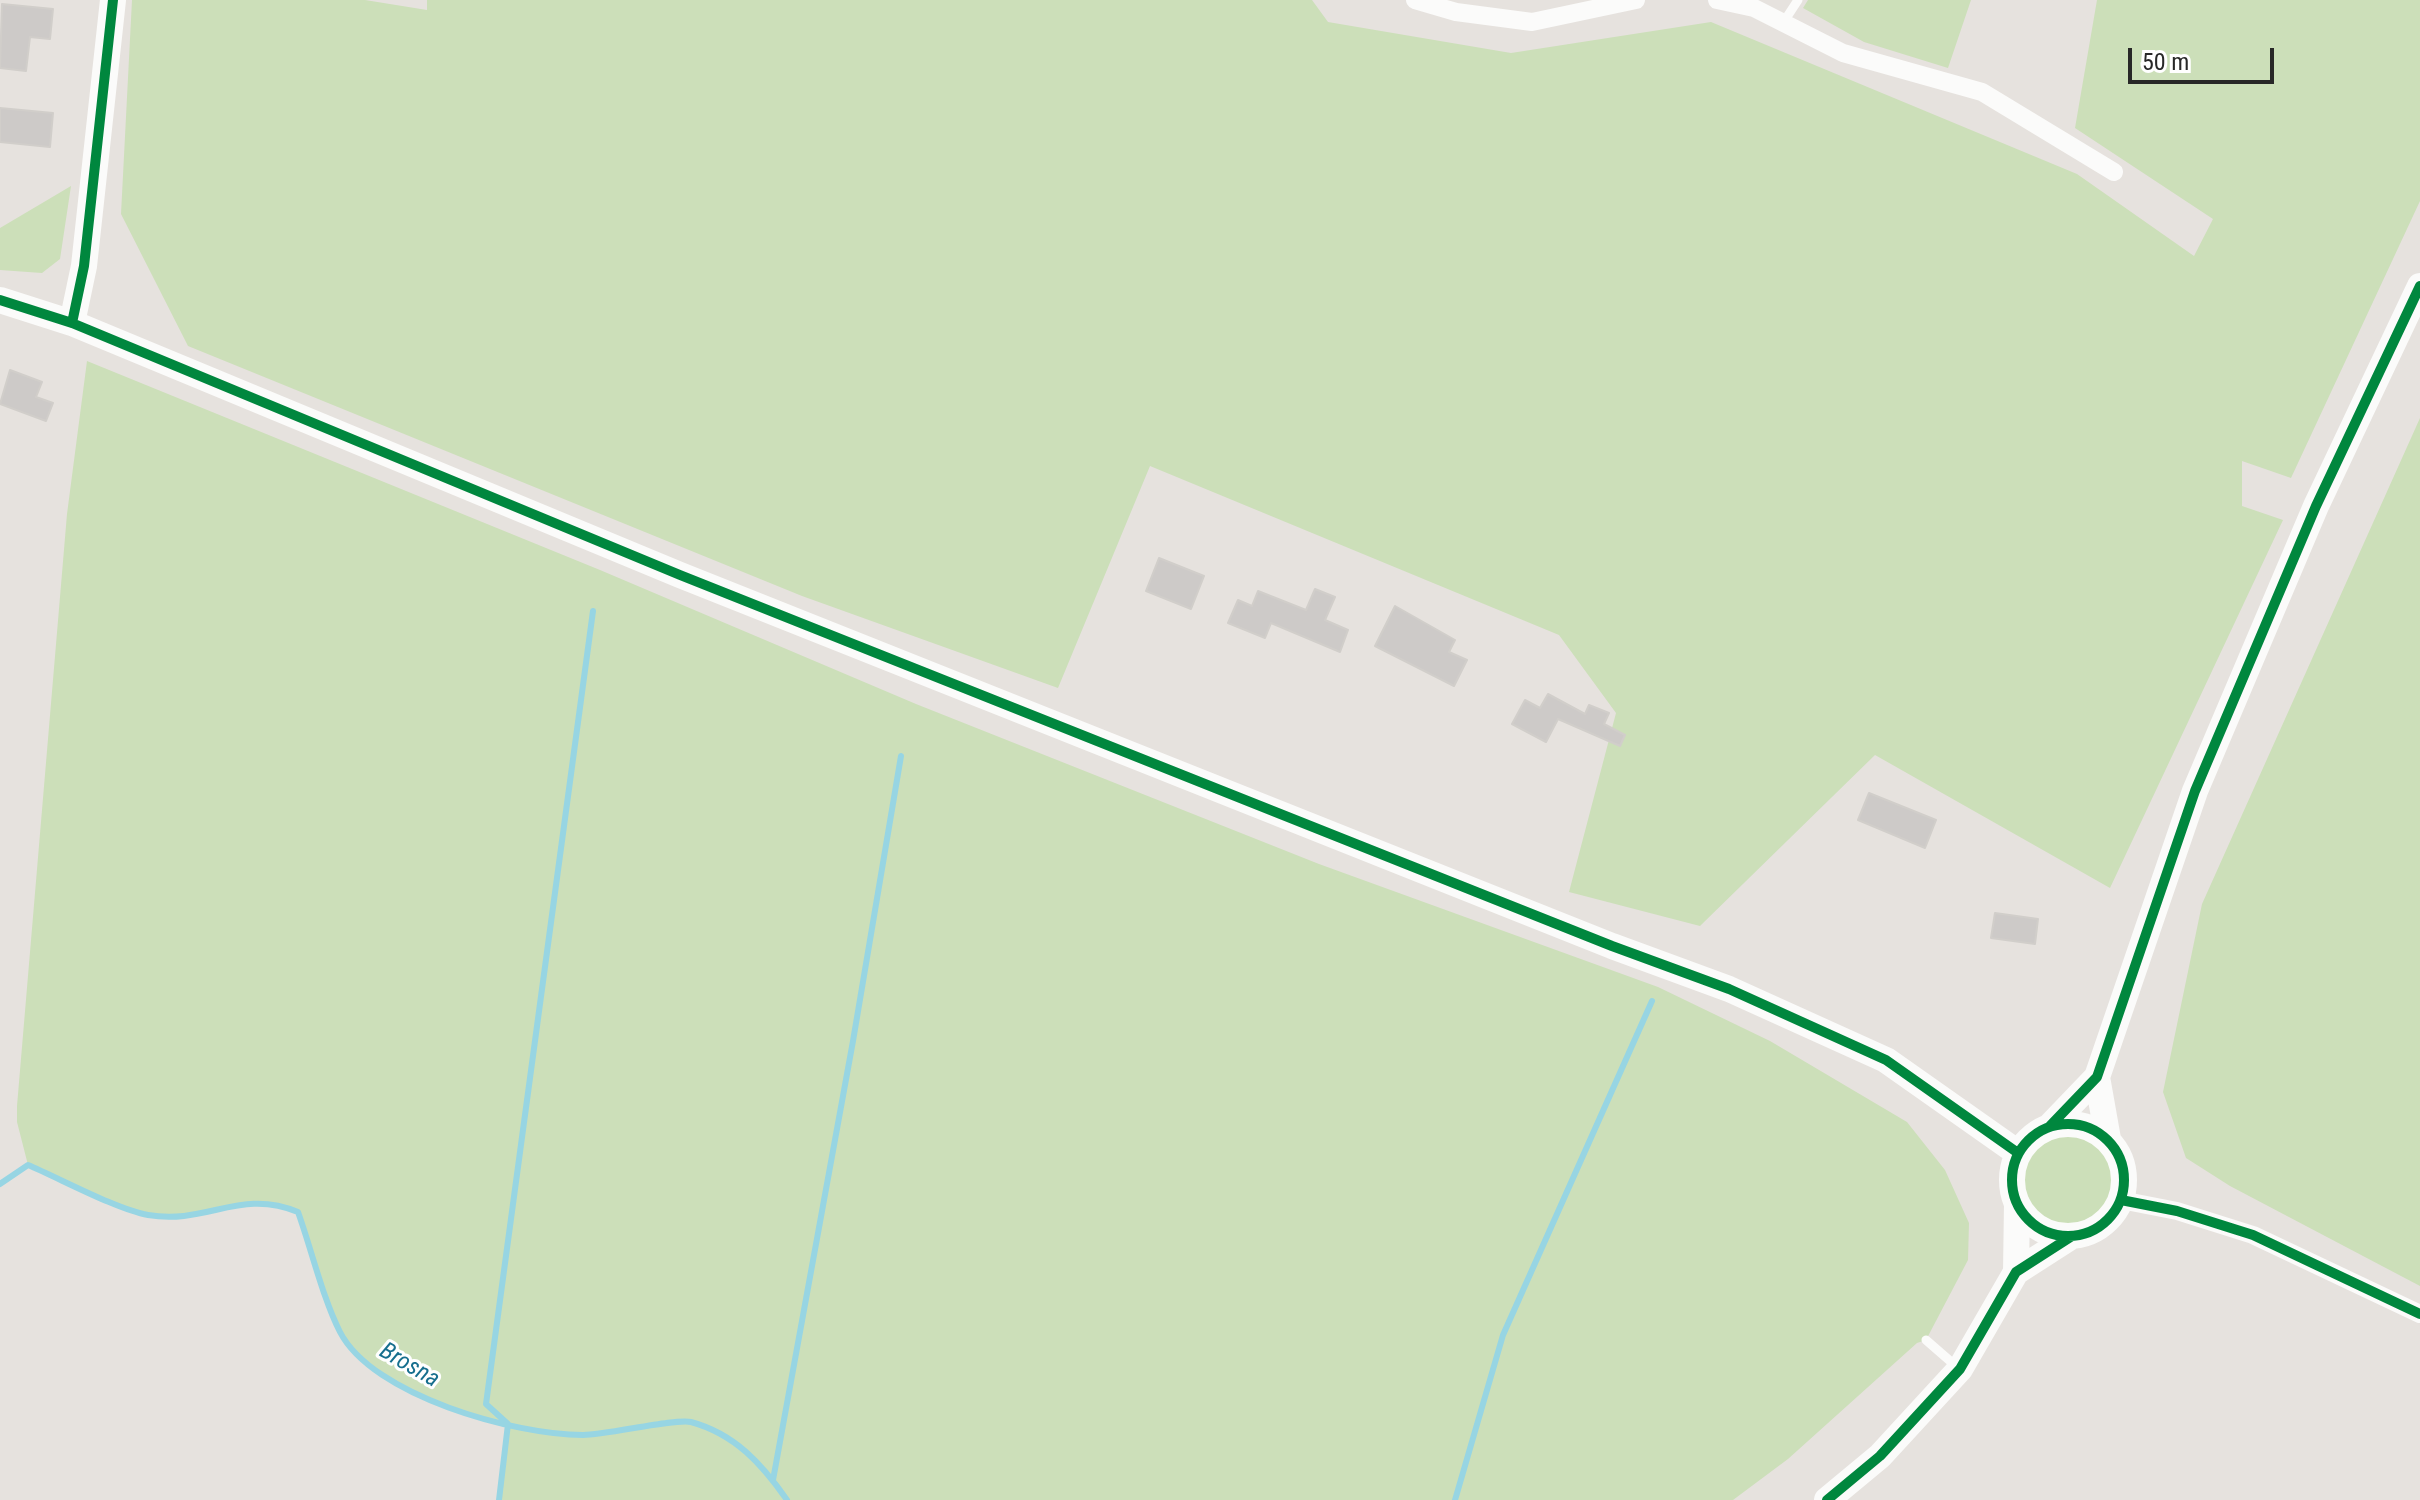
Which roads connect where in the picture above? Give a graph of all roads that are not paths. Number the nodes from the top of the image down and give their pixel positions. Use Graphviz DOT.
graph roads {
  1 [pos="113,0"];
  2 [pos="1415,0"];
  3 [pos="1636,0"];
  4 [pos="1717,0"];
  5 [pos="1798,0"];
  6 [pos="1783,23"];
  7 [pos="2114,172"];
  8 [pos="2420,286"];
  9 [pos="0,300"];
  10 [pos="72,323"];
  11 [pos="2097,1077"];
  12 [pos="2050,1126"];
  13 [pos="2108,1139"];
  14 [pos="2018,1153"];
  15 [pos="2121,1200"];
  16 [pos="2017,1203"];
  17 [pos="2072,1236"];
  18 [pos="2016,1272"];
  19 [pos="2420,1314"];
  20 [pos="1926,1340"];
  21 [pos="1960,1369"];
  22 [pos="1827,1500"];
  1 -- 10 [label="street"];
  2 -- 3 [label="street"];
  4 -- 6 [label="street"];
  5 -- 6 [label="lane"];
  6 -- 7 [label="street"];
  8 -- 11 [label="street"];
  9 -- 10 [label="street"];
  10 -- 14 [label="street"];
  11 -- 12 [label="street"];
  11 -- 13 [label="street"];
  12 -- 13 [label="street"];
  12 -- 14 [label="street"];
  13 -- 15 [label="street"];
  14 -- 16 [label="street"];
  15 -- 17 [label="street"];
  15 -- 19 [label="street"];
  16 -- 17 [label="street"];
  16 -- 18 [label="street"];
  17 -- 18 [label="street"];
  18 -- 21 [label="street"];
  20 -- 21 [label="lane"];
  21 -- 22 [label="street"];
}
